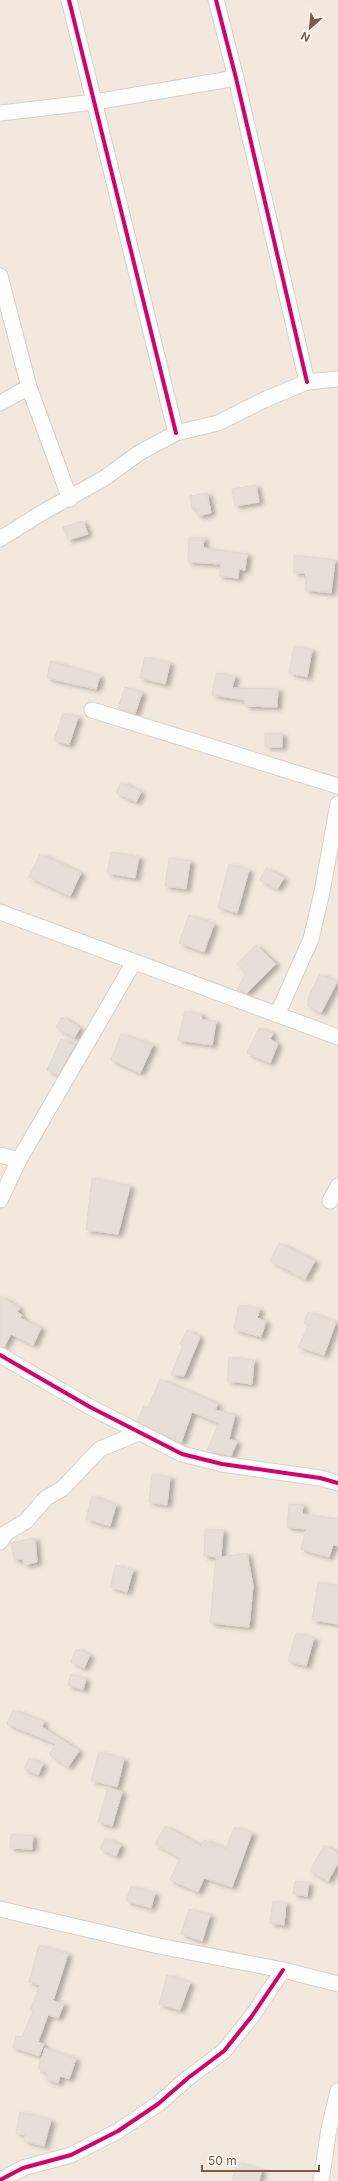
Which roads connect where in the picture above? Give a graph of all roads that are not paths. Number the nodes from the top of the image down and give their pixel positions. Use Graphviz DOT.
graph roads {
  1 [pos="69,0"];
  2 [pos="216,0"];
  3 [pos="236,78"];
  4 [pos="95,102"];
  5 [pos="0,113"];
  6 [pos="0,276"];
  7 [pos="338,379"];
  8 [pos="307,382"];
  9 [pos="29,388"];
  10 [pos="0,403"];
  11 [pos="176,433"];
  12 [pos="70,499"];
  13 [pos="0,539"];
  14 [pos="92,710"];
  15 [pos="338,786"];
  16 [pos="338,804"];
  17 [pos="0,912"];
  18 [pos="134,962"];
  19 [pos="277,1015"];
  20 [pos="338,1037"];
  21 [pos="0,1155"];
  22 [pos="19,1160"];
  23 [pos="338,1186"];
  24 [pos="0,1200"];
  25 [pos="330,1201"];
  26 [pos="0,1355"];
  27 [pos="139,1433"];
  28 [pos="338,1483"];
  29 [pos="0,1542"];
  30 [pos="0,1909"];
  31 [pos="283,1970"];
  32 [pos="338,1984"];
  33 [pos="338,2090"];
  34 [pos="0,2180"];
  35 [pos="321,2181"];
  1 -- 4 [label="street"];
  2 -- 3 [label="street"];
  3 -- 4 [label="street"];
  3 -- 8 [label="street"];
  4 -- 5 [label="street"];
  4 -- 11 [label="street"];
  6 -- 9 [label="street"];
  7 -- 8 [label="street"];
  8 -- 11 [label="street"];
  9 -- 10 [label="street"];
  9 -- 12 [label="street"];
  11 -- 12 [label="street"];
  12 -- 13 [label="street"];
  14 -- 15 [label="street"];
  16 -- 19 [label="street"];
  17 -- 18 [label="street"];
  18 -- 19 [label="street"];
  18 -- 22 [label="street"];
  19 -- 20 [label="street"];
  21 -- 22 [label="street"];
  22 -- 24 [label="street"];
  23 -- 25 [label="street"];
  26 -- 27 [label="street"];
  27 -- 28 [label="street"];
  27 -- 29 [label="street"];
  30 -- 31 [label="street"];
  31 -- 32 [label="street"];
  31 -- 34 [label="street"];
  33 -- 35 [label="street"];
}
